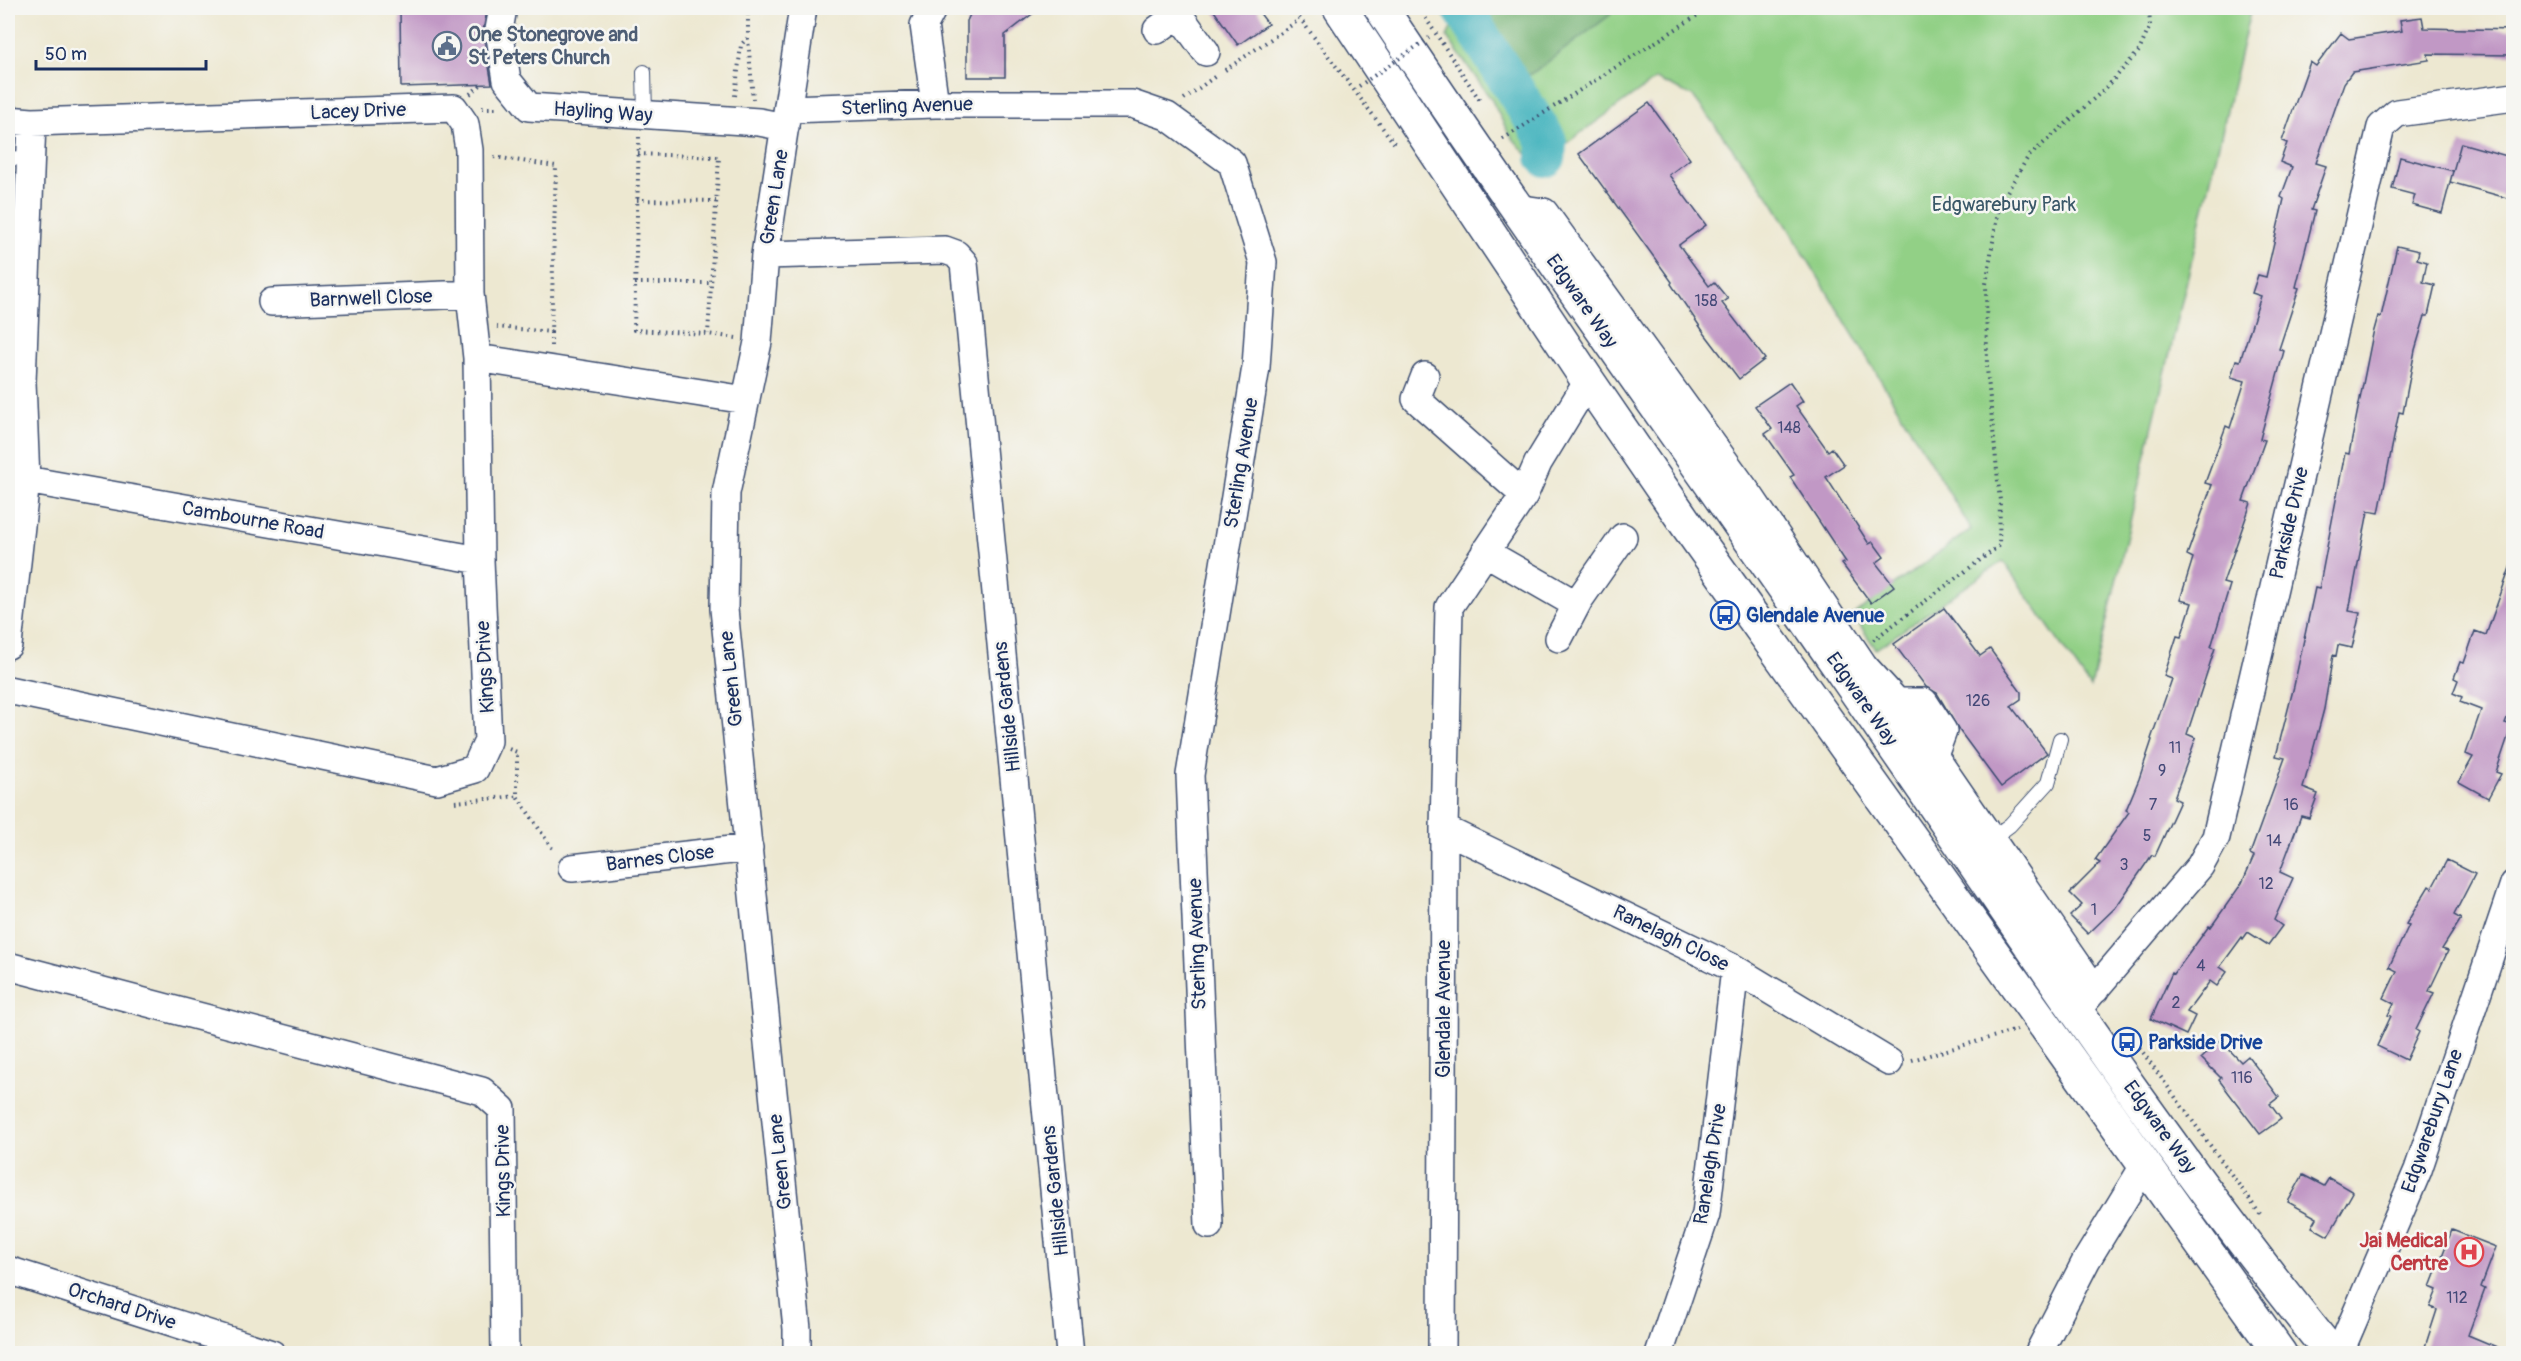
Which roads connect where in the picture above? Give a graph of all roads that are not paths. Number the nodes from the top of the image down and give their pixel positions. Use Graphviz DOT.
graph roads {
  1 [pos="503,8"];
  2 [pos="803,8"];
  3 [pos="933,8"];
  4 [pos="1340,8"];
  5 [pos="1381,8"];
  6 [pos="1176,11"];
  7 [pos="1157,30"];
  8 [pos="1206,52"];
  9 [pos="644,72"];
  10 [pos="2514,97"];
  11 [pos="935,104"];
  12 [pos="643,115"];
  13 [pos="786,118"];
  14 [pos="20,121"];
  15 [pos="19,159"];
  16 [pos="1530,210"];
  17 [pos="765,255"];
  18 [pos="470,294"];
  19 [pos="272,302"];
  20 [pos="477,358"];
  21 [pos="1425,376"];
  22 [pos="1588,381"];
  23 [pos="15,382"];
  24 [pos="746,400"];
  25 [pos="26,480"];
  26 [pos="1524,495"];
  27 [pos="1623,537"];
  28 [pos="1485,552"];
  29 [pos="480,560"];
  30 [pos="1579,600"];
  31 [pos="10,612"];
  32 [pos="1559,638"];
  33 [pos="8,645"];
  34 [pos="8,690"];
  35 [pos="2060,739"];
  36 [pos="1444,829"];
  37 [pos="1991,840"];
  38 [pos="749,848"];
  39 [pos="572,868"];
  40 [pos="2514,884"];
  41 [pos="8,966"];
  42 [pos="1735,969"];
  43 [pos="2086,1000"];
  44 [pos="1889,1062"];
  45 [pos="2144,1166"];
  46 [pos="1209,1225"];
  47 [pos="8,1270"];
  48 [pos="272,1353"];
  49 [pos="505,1353"];
  50 [pos="797,1353"];
  51 [pos="1070,1353"];
  52 [pos="1442,1353"];
  53 [pos="1659,1353"];
  54 [pos="2038,1353"];
  55 [pos="2280,1353"];
  56 [pos="2332,1353"];
  57 [pos="2338,1353"];
  1 -- 12 [label="street, Hayling Way"];
  2 -- 13 [label="street, Green Lane"];
  3 -- 11 [label="street"];
  4 -- 22 [label="highway, Edgware Way"];
  5 -- 16 [label="highway, Edgware Way"];
  6 -- 7 [label="street"];
  6 -- 8 [label="street"];
  9 -- 12 [label="lane"];
  10 -- 43 [label="street, Parkside Drive"];
  11 -- 13 [label="street, Sterling Avenue"];
  11 -- 46 [label="street, Sterling Avenue"];
  12 -- 13 [label="street, Hayling Way"];
  13 -- 17 [label="street, Green Lane"];
  14 -- 15 [label="street"];
  14 -- 18 [label="street, Lacey Drive"];
  15 -- 23 [label="street"];
  16 -- 37 [label="street, Edgware Way"];
  16 -- 43 [label="highway, Edgware Way"];
  17 -- 24 [label="street, Green Lane"];
  17 -- 51 [label="street, Hillside Gardens"];
  18 -- 19 [label="street, Barnwell Close"];
  18 -- 20 [label="street"];
  20 -- 24 [label="street"];
  20 -- 29 [label="street, Kings Drive"];
  21 -- 26 [label="street"];
  22 -- 26 [label="street, Glendale Avenue"];
  22 -- 45 [label="highway, Edgware Way"];
  23 -- 25 [label="street"];
  24 -- 38 [label="street, Green Lane"];
  25 -- 29 [label="street, Cambourne Road"];
  25 -- 31 [label="street"];
  26 -- 28 [label="street, Glendale Avenue"];
  27 -- 30 [label="street"];
  28 -- 30 [label="street"];
  28 -- 36 [label="street, Glendale Avenue"];
  29 -- 34 [label="street, Kings Drive"];
  30 -- 32 [label="street"];
  31 -- 33 [label="street"];
  35 -- 37 [label="lane"];
  36 -- 42 [label="street, Ranelagh Close"];
  36 -- 52 [label="street, Glendale Avenue"];
  37 -- 43 [label="street, Edgware Way"];
  38 -- 39 [label="street, Barnes Close"];
  38 -- 50 [label="street, Green Lane"];
  40 -- 57 [label="street, Edgwarebury Lane"];
  41 -- 49 [label="street, Kings Drive"];
  42 -- 44 [label="street, Ranelagh Close"];
  42 -- 53 [label="street, Ranelagh Drive"];
  43 -- 56 [label="highway, Edgware Way"];
  45 -- 54 [label="street"];
  45 -- 55 [label="highway, Edgware Way"];
  47 -- 48 [label="street, Orchard Drive"];
}
